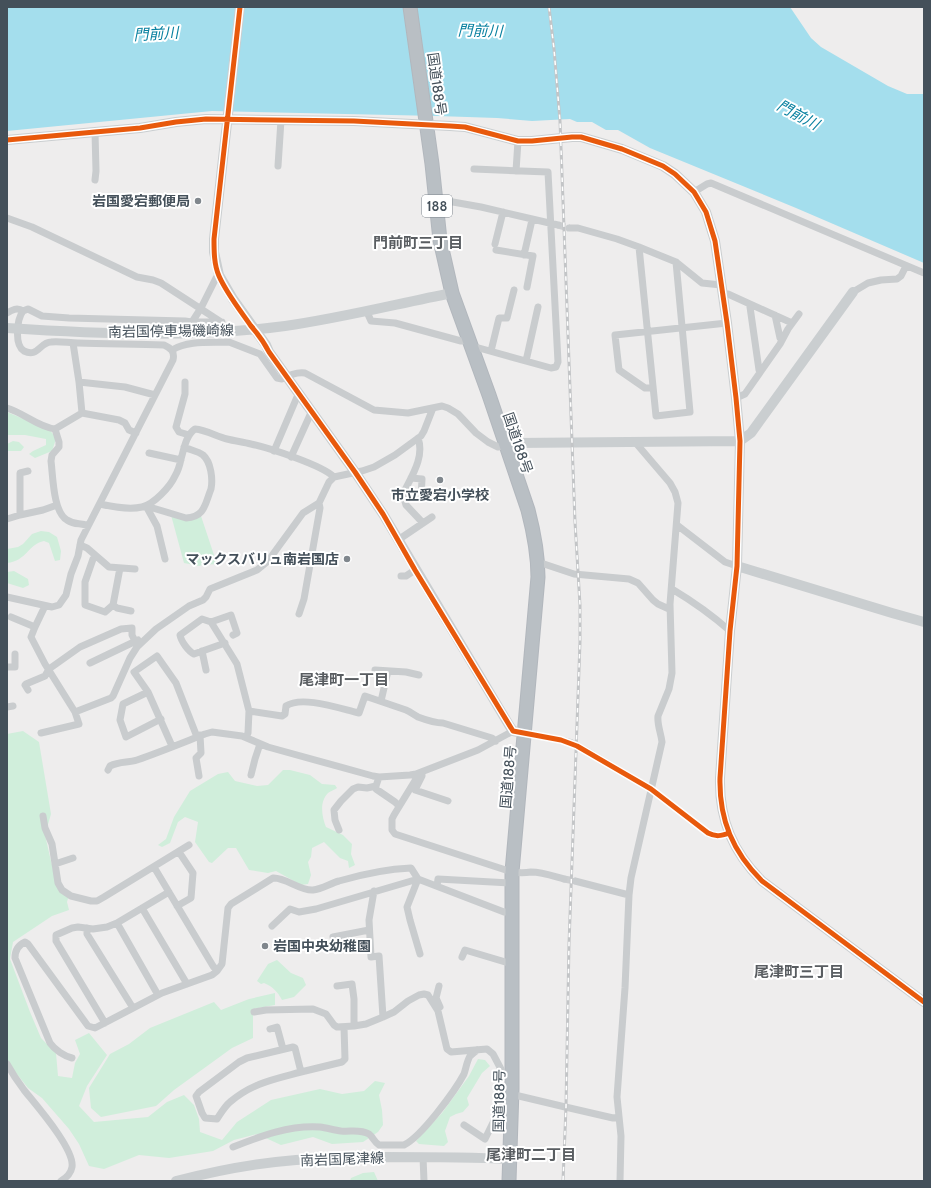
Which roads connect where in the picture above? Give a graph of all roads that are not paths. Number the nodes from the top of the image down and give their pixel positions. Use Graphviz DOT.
graph roads {
  1 [pos="240,7"];
  2 [pos="410,7"];
  3 [pos="228,117"];
  4 [pos="281,120"];
  5 [pos="426,122"];
  6 [pos="95,132"];
  7 [pos="7,140"];
  8 [pos="518,141"];
  9 [pos="278,166"];
  10 [pos="474,169"];
  11 [pos="516,171"];
  12 [pos="95,180"];
  13 [pos="694,192"];
  14 [pos="436,199"];
  15 [pos="503,212"];
  16 [pos="7,218"];
  17 [pos="532,220"];
  18 [pos="550,223"];
  19 [pos="558,225"];
  20 [pos="569,228"];
  21 [pos="639,247"];
  22 [pos="524,255"];
  23 [pos="676,262"];
  24 [pos="906,266"];
  25 [pos="924,273"];
  26 [pos="219,275"];
  27 [pos="526,287"];
  28 [pos="514,290"];
  29 [pos="721,290"];
  30 [pos="853,292"];
  31 [pos="452,293"];
  32 [pos="752,305"];
  33 [pos="538,307"];
  34 [pos="201,308"];
  35 [pos="23,311"];
  36 [pos="367,312"];
  37 [pos="7,313"];
  38 [pos="799,314"];
  39 [pos="775,315"];
  40 [pos="192,322"];
  41 [pos="727,323"];
  42 [pos="792,323"];
  43 [pos="7,328"];
  44 [pos="18,328"];
  45 [pos="683,328"];
  46 [pos="254,329"];
  47 [pos="647,332"];
  48 [pos="782,339"];
  49 [pos="73,343"];
  50 [pos="471,344"];
  51 [pos="172,350"];
  52 [pos="492,351"];
  53 [pos="526,361"];
  54 [pos="760,372"];
  55 [pos="287,376"];
  56 [pos="79,382"];
  57 [pos="185,382"];
  58 [pos="653,388"];
  59 [pos="155,394"];
  60 [pos="300,394"];
  61 [pos="736,398"];
  62 [pos="7,408"];
  63 [pos="433,408"];
  64 [pos="313,412"];
  65 [pos="82,413"];
  66 [pos="55,430"];
  67 [pos="136,433"];
  68 [pos="189,436"];
  69 [pos="418,438"];
  70 [pos="740,441"];
  71 [pos="635,442"];
  72 [pos="506,445"];
  73 [pos="184,447"];
  74 [pos="274,451"];
  75 [pos="149,453"];
  76 [pos="291,457"];
  77 [pos="181,460"];
  78 [pos="28,471"];
  79 [pos="355,472"];
  80 [pos="334,477"];
  81 [pos="411,478"];
  82 [pos="421,498"];
  83 [pos="319,503"];
  84 [pos="100,504"];
  85 [pos="57,505"];
  86 [pos="146,506"];
  87 [pos="20,514"];
  88 [pos="432,517"];
  89 [pos="7,519"];
  90 [pos="423,523"];
  91 [pos="677,524"];
  92 [pos="88,526"];
  93 [pos="398,540"];
  94 [pos="80,545"];
  95 [pos="96,556"];
  96 [pos="166,559"];
  97 [pos="538,565"];
  98 [pos="737,566"];
  99 [pos="120,568"];
  100 [pos="135,569"];
  101 [pos="415,570"];
  102 [pos="401,576"];
  103 [pos="672,589"];
  104 [pos="7,597"];
  105 [pos="113,605"];
  106 [pos="45,606"];
  107 [pos="670,609"];
  108 [pos="131,611"];
  109 [pos="299,614"];
  110 [pos="11,617"];
  111 [pos="211,622"];
  112 [pos="924,622"];
  113 [pos="34,627"];
  114 [pos="730,631"];
  115 [pos="234,634"];
  116 [pos="145,639"];
  117 [pos="135,641"];
  118 [pos="225,643"];
  119 [pos="202,651"];
  120 [pos="15,654"];
  121 [pos="90,664"];
  122 [pos="7,667"];
  123 [pos="49,669"];
  124 [pos="206,670"];
  125 [pos="375,670"];
  126 [pos="388,671"];
  127 [pos="419,675"];
  128 [pos="28,690"];
  129 [pos="148,692"];
  130 [pos="381,701"];
  131 [pos="249,711"];
  132 [pos="75,712"];
  133 [pos="161,719"];
  134 [pos="518,732"];
  135 [pos="41,733"];
  136 [pos="199,736"];
  137 [pos="246,737"];
  138 [pos="496,741"];
  139 [pos="260,744"];
  140 [pos="172,746"];
  141 [pos="108,770"];
  142 [pos="419,773"];
  143 [pos="252,775"];
  144 [pos="199,776"];
  145 [pos="379,777"];
  146 [pos="376,786"];
  147 [pos="650,789"];
  148 [pos="448,801"];
  149 [pos="399,806"];
  150 [pos="43,816"];
  151 [pos="338,830"];
  152 [pos="729,833"];
  153 [pos="189,846"];
  154 [pos="179,852"];
  155 [pos="73,858"];
  156 [pos="55,864"];
  157 [pos="154,868"];
  158 [pos="512,878"];
  159 [pos="418,879"];
  160 [pos="564,879"];
  161 [pos="575,882"];
  162 [pos="437,886"];
  163 [pos="169,892"];
  164 [pos="374,892"];
  165 [pos="629,894"];
  166 [pos="177,906"];
  167 [pos="142,908"];
  168 [pos="512,912"];
  169 [pos="117,923"];
  170 [pos="272,926"];
  171 [pos="87,928"];
  172 [pos="369,930"];
  173 [pos="334,937"];
  174 [pos="420,954"];
  175 [pos="462,957"];
  176 [pos="512,964"];
  177 [pos="217,971"];
  178 [pos="186,984"];
  179 [pos="337,986"];
  180 [pos="439,986"];
  181 [pos="158,995"];
  182 [pos="924,1002"];
  183 [pos="133,1008"];
  184 [pos="254,1012"];
  185 [pos="440,1016"];
  186 [pos="383,1017"];
  187 [pos="105,1023"];
  188 [pos="354,1026"];
  189 [pos="344,1027"];
  190 [pos="270,1029"];
  191 [pos="283,1049"];
  192 [pos="477,1050"];
  193 [pos="72,1058"];
  194 [pos="7,1064"];
  195 [pos="301,1072"];
  196 [pos="512,1077"];
  197 [pos="512,1095"];
  198 [pos="619,1117"];
  199 [pos="464,1125"];
  200 [pos="233,1147"];
  201 [pos="423,1157"];
  202 [pos="509,1159"];
  203 [pos="61,1181"];
  204 [pos="176,1181"];
  205 [pos="424,1181"];
  206 [pos="509,1181"];
  207 [pos="620,1181"];
  1 -- 3 [label="street"];
  2 -- 5 [label="highway, 国道188号 / 188"];
  3 -- 4 [label="street"];
  3 -- 6 [label="street"];
  3 -- 26 [label="street"];
  4 -- 5 [label="street"];
  4 -- 9 [label="street"];
  5 -- 8 [label="street"];
  5 -- 14 [label="highway, 国道188号 / 188"];
  6 -- 7 [label="street"];
  6 -- 12 [label="street"];
  8 -- 11 [label="street"];
  8 -- 13 [label="street"];
  10 -- 11 [label="street"];
  11 -- 18 [label="street"];
  13 -- 24 [label="street"];
  13 -- 29 [label="street"];
  14 -- 15 [label="street"];
  14 -- 31 [label="highway, 国道188号 / 188"];
  15 -- 17 [label="street"];
  15 -- 22 [label="street"];
  16 -- 34 [label="street"];
  17 -- 18 [label="street"];
  17 -- 22 [label="street"];
  18 -- 19 [label="street"];
  18 -- 53 [label="street"];
  20 -- 21 [label="street"];
  21 -- 23 [label="street"];
  21 -- 47 [label="street"];
  22 -- 27 [label="street"];
  23 -- 29 [label="street"];
  23 -- 45 [label="street"];
  24 -- 25 [label="street"];
  24 -- 30 [label="street"];
  26 -- 34 [label="street"];
  26 -- 46 [label="street"];
  28 -- 52 [label="street"];
  29 -- 32 [label="street"];
  29 -- 41 [label="street"];
  30 -- 70 [label="street"];
  31 -- 36 [label="street, 南岩国停車場磯崎線"];
  31 -- 50 [label="highway, 国道188号 / 188"];
  32 -- 39 [label="street"];
  32 -- 54 [label="street"];
  33 -- 53 [label="street"];
  34 -- 40 [label="street"];
  34 -- 40 [label="street"];
  35 -- 37 [label="street"];
  35 -- 40 [label="street"];
  35 -- 44 [label="street"];
  36 -- 46 [label="street, 南岩国停車場磯崎線"];
  36 -- 50 [label="street"];
  38 -- 42 [label="street"];
  39 -- 42 [label="street"];
  39 -- 48 [label="street"];
  41 -- 45 [label="street"];
  41 -- 61 [label="street"];
  42 -- 48 [label="street"];
  43 -- 44 [label="street, 南岩国停車場磯崎線"];
  44 -- 46 [label="street, 南岩国停車場磯崎線"];
  44 -- 49 [label="street"];
  45 -- 47 [label="street"];
  45 -- 58 [label="street"];
  46 -- 55 [label="street"];
  47 -- 58 [label="street"];
  47 -- 58 [label="street"];
  48 -- 54 [label="street"];
  49 -- 51 [label="street"];
  49 -- 56 [label="street"];
  50 -- 52 [label="street"];
  50 -- 72 [label="highway, 国道188号 / 188"];
  51 -- 55 [label="street"];
  51 -- 59 [label="street"];
  52 -- 53 [label="street"];
  54 -- 61 [label="street"];
  55 -- 60 [label="street"];
  55 -- 63 [label="street"];
  56 -- 59 [label="street"];
  56 -- 65 [label="street"];
  57 -- 68 [label="street"];
  59 -- 67 [label="street"];
  60 -- 64 [label="street"];
  60 -- 74 [label="street"];
  61 -- 70 [label="street"];
  62 -- 66 [label="street"];
  63 -- 69 [label="street"];
  63 -- 72 [label="street"];
  64 -- 76 [label="street"];
  64 -- 79 [label="street"];
  65 -- 66 [label="street"];
  65 -- 67 [label="street"];
  66 -- 85 [label="street"];
  67 -- 84 [label="street"];
  68 -- 73 [label="street"];
  68 -- 74 [label="street"];
  69 -- 79 [label="street"];
  69 -- 81 [label="street"];
  70 -- 71 [label="street"];
  70 -- 98 [label="street"];
  71 -- 72 [label="street"];
  71 -- 91 [label="street"];
  72 -- 97 [label="highway, 国道188号 / 188"];
  73 -- 77 [label="street"];
  73 -- 86 [label="street"];
  74 -- 76 [label="street"];
  75 -- 77 [label="street"];
  76 -- 80 [label="street"];
  77 -- 86 [label="street"];
  78 -- 87 [label="street"];
  79 -- 80 [label="street"];
  79 -- 93 [label="street"];
  80 -- 83 [label="street"];
  81 -- 82 [label="street"];
  81 -- 90 [label="street"];
  83 -- 109 [label="street"];
  83 -- 116 [label="street"];
  84 -- 86 [label="street"];
  84 -- 92 [label="street"];
  85 -- 87 [label="street"];
  85 -- 92 [label="street"];
  86 -- 96 [label="street"];
  87 -- 89 [label="street"];
  88 -- 90 [label="street"];
  90 -- 93 [label="street"];
  91 -- 98 [label="street"];
  91 -- 103 [label="street"];
  92 -- 94 [label="street"];
  93 -- 101 [label="street"];
  94 -- 95 [label="street"];
  94 -- 106 [label="street"];
  95 -- 99 [label="street"];
  95 -- 105 [label="street"];
  97 -- 107 [label="street"];
  97 -- 134 [label="highway, 国道188号 / 188"];
  98 -- 112 [label="street"];
  98 -- 114 [label="street"];
  99 -- 100 [label="street"];
  99 -- 105 [label="street"];
  101 -- 102 [label="street"];
  101 -- 134 [label="street"];
  103 -- 107 [label="street"];
  103 -- 114 [label="street"];
  104 -- 106 [label="street"];
  105 -- 108 [label="street"];
  106 -- 113 [label="street"];
  107 -- 147 [label="street"];
  110 -- 113 [label="street"];
  111 -- 115 [label="street"];
  111 -- 118 [label="street"];
  111 -- 119 [label="street"];
  113 -- 123 [label="street"];
  114 -- 152 [label="street"];
  116 -- 117 [label="street"];
  116 -- 132 [label="street"];
  117 -- 121 [label="street"];
  117 -- 123 [label="street"];
  118 -- 119 [label="street"];
  118 -- 131 [label="street"];
  119 -- 124 [label="street"];
  120 -- 122 [label="street"];
  123 -- 128 [label="street"];
  123 -- 132 [label="street"];
  125 -- 126 [label="street"];
  126 -- 127 [label="street"];
  126 -- 130 [label="street"];
  129 -- 133 [label="street"];
  129 -- 133 [label="street"];
  129 -- 136 [label="street"];
  130 -- 131 [label="street"];
  130 -- 138 [label="street"];
  131 -- 137 [label="street"];
  132 -- 135 [label="street"];
  133 -- 140 [label="street"];
  134 -- 138 [label="street"];
  134 -- 147 [label="street"];
  134 -- 158 [label="highway, 国道188号 / 188"];
  136 -- 137 [label="street"];
  136 -- 140 [label="street"];
  136 -- 144 [label="street"];
  137 -- 139 [label="street"];
  138 -- 142 [label="street"];
  139 -- 143 [label="street"];
  139 -- 145 [label="street"];
  140 -- 141 [label="street"];
  142 -- 145 [label="street"];
  142 -- 148 [label="street"];
  142 -- 149 [label="street"];
  145 -- 146 [label="street"];
  146 -- 149 [label="street"];
  146 -- 151 [label="street"];
  147 -- 152 [label="street"];
  147 -- 165 [label="street"];
  149 -- 158 [label="street"];
  150 -- 156 [label="street"];
  152 -- 182 [label="street"];
  153 -- 154 [label="street"];
  154 -- 157 [label="street"];
  154 -- 166 [label="street"];
  155 -- 156 [label="street"];
  156 -- 157 [label="street"];
  157 -- 163 [label="street"];
  158 -- 160 [label="street"];
  158 -- 162 [label="street"];
  158 -- 168 [label="highway, 国道188号 / 188"];
  159 -- 162 [label="street"];
  159 -- 164 [label="street"];
  159 -- 174 [label="street"];
  159 -- 177 [label="street"];
  161 -- 165 [label="street"];
  162 -- 168 [label="street"];
  163 -- 166 [label="street"];
  163 -- 167 [label="street"];
  164 -- 170 [label="street"];
  164 -- 172 [label="street"];
  165 -- 198 [label="street"];
  166 -- 177 [label="street"];
  167 -- 169 [label="street"];
  167 -- 178 [label="street"];
  168 -- 176 [label="highway, 国道188号 / 188"];
  169 -- 171 [label="street"];
  169 -- 181 [label="street"];
  171 -- 183 [label="street"];
  171 -- 187 [label="street"];
  172 -- 173 [label="street"];
  172 -- 186 [label="street"];
  175 -- 176 [label="street"];
  176 -- 196 [label="highway, 国道188号 / 188"];
  177 -- 178 [label="street"];
  178 -- 181 [label="street"];
  179 -- 188 [label="street"];
  180 -- 185 [label="street"];
  181 -- 183 [label="street"];
  183 -- 187 [label="street"];
  184 -- 189 [label="street"];
  185 -- 186 [label="street"];
  185 -- 192 [label="street"];
  186 -- 188 [label="street"];
  187 -- 193 [label="street"];
  188 -- 189 [label="street"];
  189 -- 195 [label="street"];
  190 -- 191 [label="street"];
  191 -- 195 [label="street"];
  191 -- 195 [label="street"];
  192 -- 196 [label="street"];
  192 -- 200 [label="street"];
  194 -- 203 [label="street"];
  196 -- 197 [label="highway, 国道188号 / 188"];
  197 -- 198 [label="street"];
  197 -- 199 [label="street"];
  197 -- 202 [label="highway, 国道188号 / 188"];
  198 -- 207 [label="street"];
  201 -- 202 [label="street, 南岩国尾津線"];
  201 -- 204 [label="street, 南岩国尾津線"];
  201 -- 205 [label="street"];
  202 -- 206 [label="highway, 国道188号 / 188"];
}
